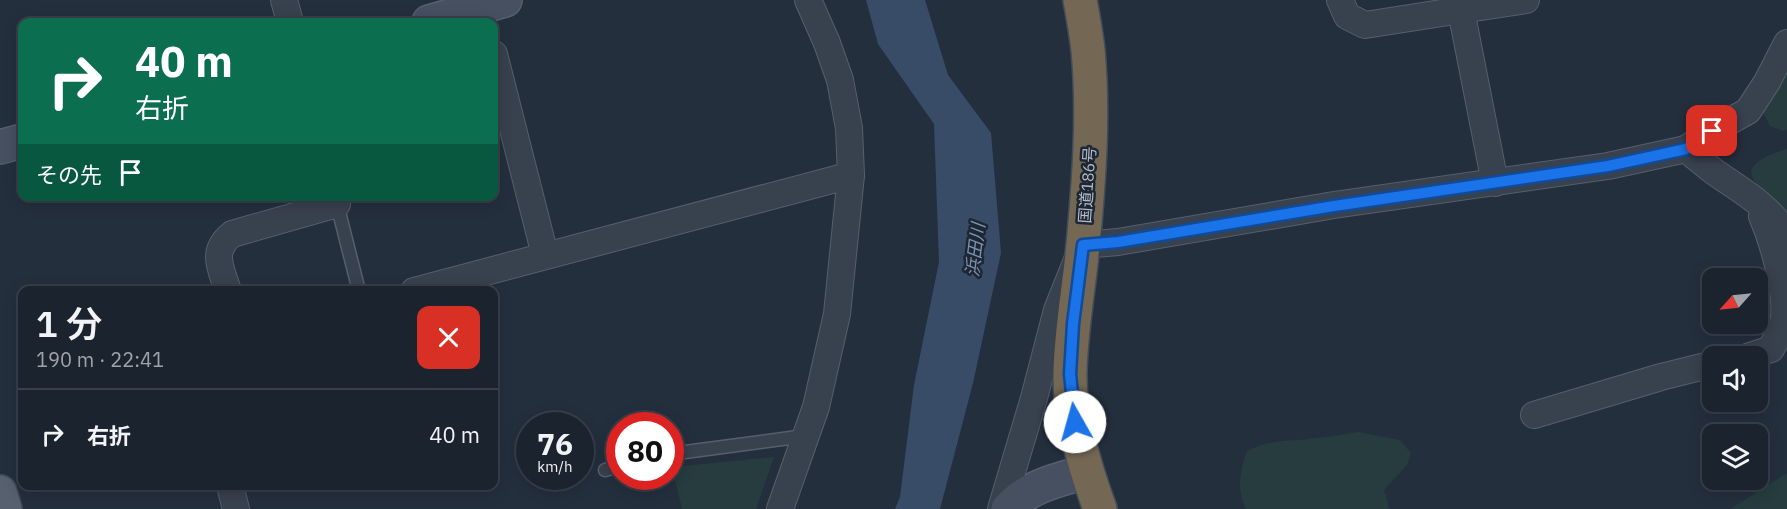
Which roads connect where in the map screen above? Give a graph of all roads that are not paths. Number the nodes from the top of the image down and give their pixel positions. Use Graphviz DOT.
graph roads {
  1 [pos="284,0"];
  2 [pos="808,0"];
  3 [pos="1080,0"];
  4 [pos="1340,0"];
  5 [pos="1526,0"];
  6 [pos="1460,5"];
  7 [pos="490,10"];
  8 [pos="289,18"];
  9 [pos="449,18"];
  10 [pos="1787,44"];
  11 [pos="498,70"];
  12 [pos="18,142"];
  13 [pos="0,147"];
  14 [pos="1686,149"];
  15 [pos="851,175"];
  16 [pos="1495,183"];
  17 [pos="1754,198"];
  18 [pos="333,201"];
  19 [pos="336,201"];
  20 [pos="1787,236"];
  21 [pos="1083,245"];
  22 [pos="545,255"];
  23 [pos="227,286"];
  24 [pos="358,286"];
  25 [pos="432,286"];
  26 [pos="1768,350"];
  27 [pos="1702,367"];
  28 [pos="1534,415"];
  29 [pos="806,436"];
  30 [pos="684,452"];
  31 [pos="1086,472"];
  32 [pos="231,490"];
  33 [pos="0,492"];
  34 [pos="4,509"];
  35 [pos="236,509"];
  36 [pos="780,509"];
  37 [pos="1001,509"];
  38 [pos="1008,509"];
  39 [pos="1100,509"];
  1 -- 8 [label="street"];
  2 -- 15 [label="street"];
  3 -- 21 [label="highway, 国道186号"];
  4 -- 6 [label="street"];
  5 -- 6 [label="street"];
  6 -- 16 [label="street"];
  7 -- 9 [label="street"];
  10 -- 14 [label="street"];
  11 -- 22 [label="street"];
  12 -- 13 [label="street"];
  14 -- 16 [label="street"];
  14 -- 17 [label="street"];
  15 -- 22 [label="street"];
  15 -- 29 [label="street"];
  16 -- 21 [label="street"];
  17 -- 20 [label="street"];
  17 -- 26 [label="street"];
  18 -- 23 [label="street"];
  19 -- 24 [label="lane"];
  21 -- 31 [label="highway, 国道186号"];
  21 -- 37 [label="street"];
  22 -- 25 [label="street"];
  27 -- 28 [label="street"];
  29 -- 30 [label="lane"];
  29 -- 36 [label="street"];
  31 -- 38 [label="street"];
  31 -- 39 [label="highway, 国道186号"];
  32 -- 35 [label="street"];
  33 -- 34 [label="main road"];
}
